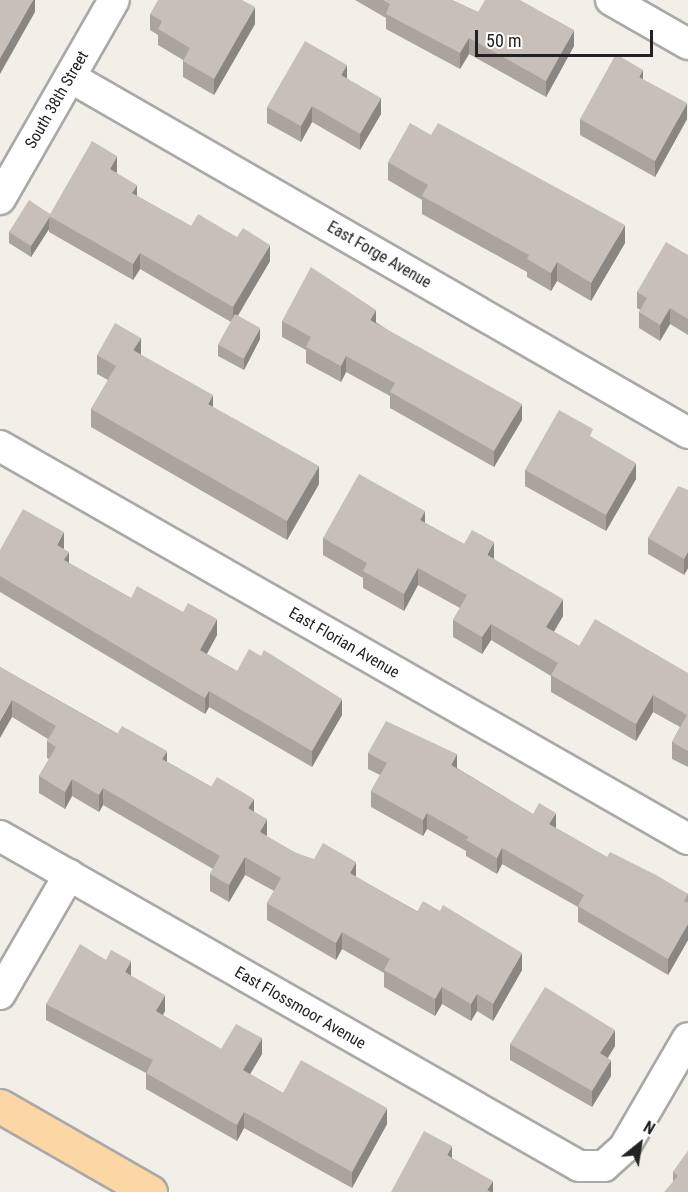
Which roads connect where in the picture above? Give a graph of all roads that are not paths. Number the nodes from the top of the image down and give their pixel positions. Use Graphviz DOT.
graph roads {
  1 [pos="114,0"];
  2 [pos="611,0"];
  3 [pos="688,44"];
  4 [pos="70,78"];
  5 [pos="0,199"];
  6 [pos="688,433"];
  7 [pos="4,456"];
  8 [pos="0,836"];
  9 [pos="688,839"];
  10 [pos="69,875"];
  11 [pos="0,994"];
  12 [pos="688,1040"];
  13 [pos="0,1106"];
  14 [pos="150,1192"];
  1 -- 4 [label="street, South 38th Street"];
  2 -- 3 [label="street"];
  4 -- 5 [label="street, South 38th Street"];
  4 -- 6 [label="street, East Forge Avenue"];
  7 -- 9 [label="street, East Florian Avenue"];
  8 -- 10 [label="street, East Flossmoor Avenue"];
  10 -- 11 [label="street"];
  10 -- 12 [label="street, East Flossmoor Avenue"];
  13 -- 14 [label="main road"];
}
